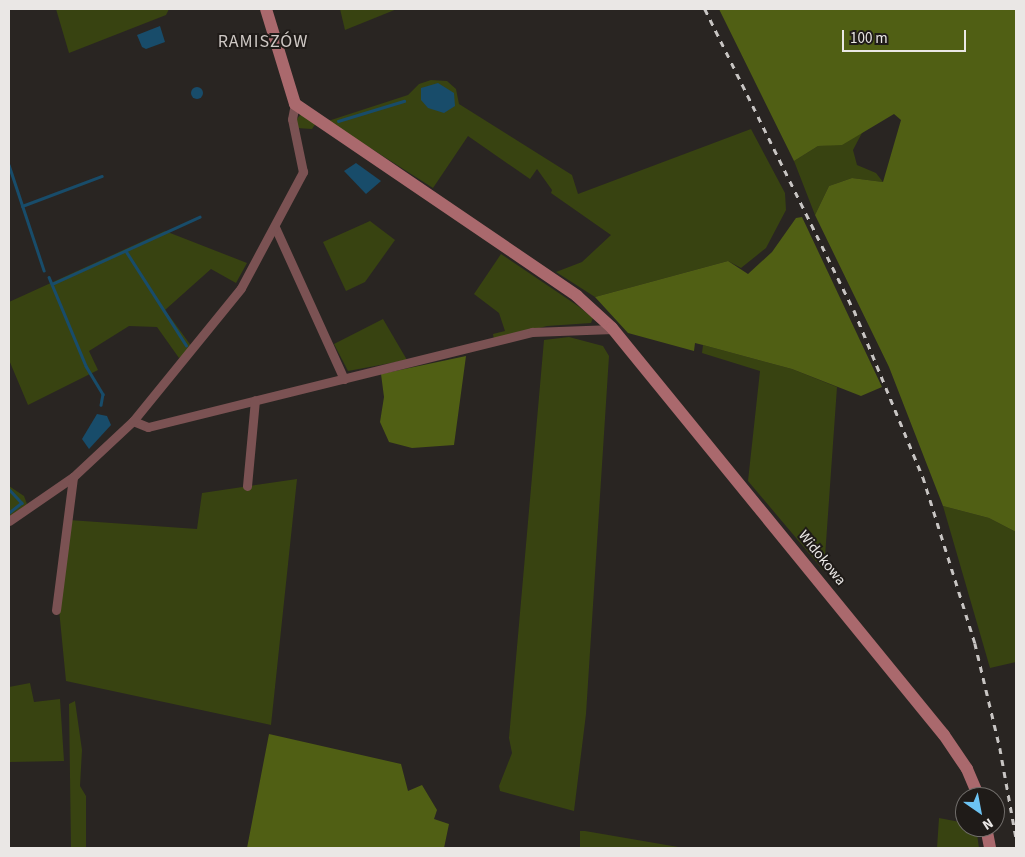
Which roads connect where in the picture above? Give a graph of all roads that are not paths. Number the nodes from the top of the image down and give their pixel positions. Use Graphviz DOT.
graph roads {
  1 [pos="266,9"];
  2 [pos="295,104"];
  3 [pos="275,227"];
  4 [pos="613,329"];
  5 [pos="344,379"];
  6 [pos="255,400"];
  7 [pos="133,421"];
  8 [pos="73,477"];
  9 [pos="247,486"];
  10 [pos="9,521"];
  11 [pos="56,610"];
  12 [pos="975,787"];
  1 -- 2 [label="street"];
  2 -- 3 [label="street"];
  2 -- 4 [label="street, Widokowa"];
  3 -- 5 [label="street"];
  3 -- 7 [label="street"];
  4 -- 5 [label="street"];
  4 -- 12 [label="street, Widokowa"];
  5 -- 6 [label="street"];
  6 -- 7 [label="street"];
  6 -- 9 [label="street"];
  7 -- 8 [label="street"];
  8 -- 10 [label="street"];
  8 -- 11 [label="street"];
}
